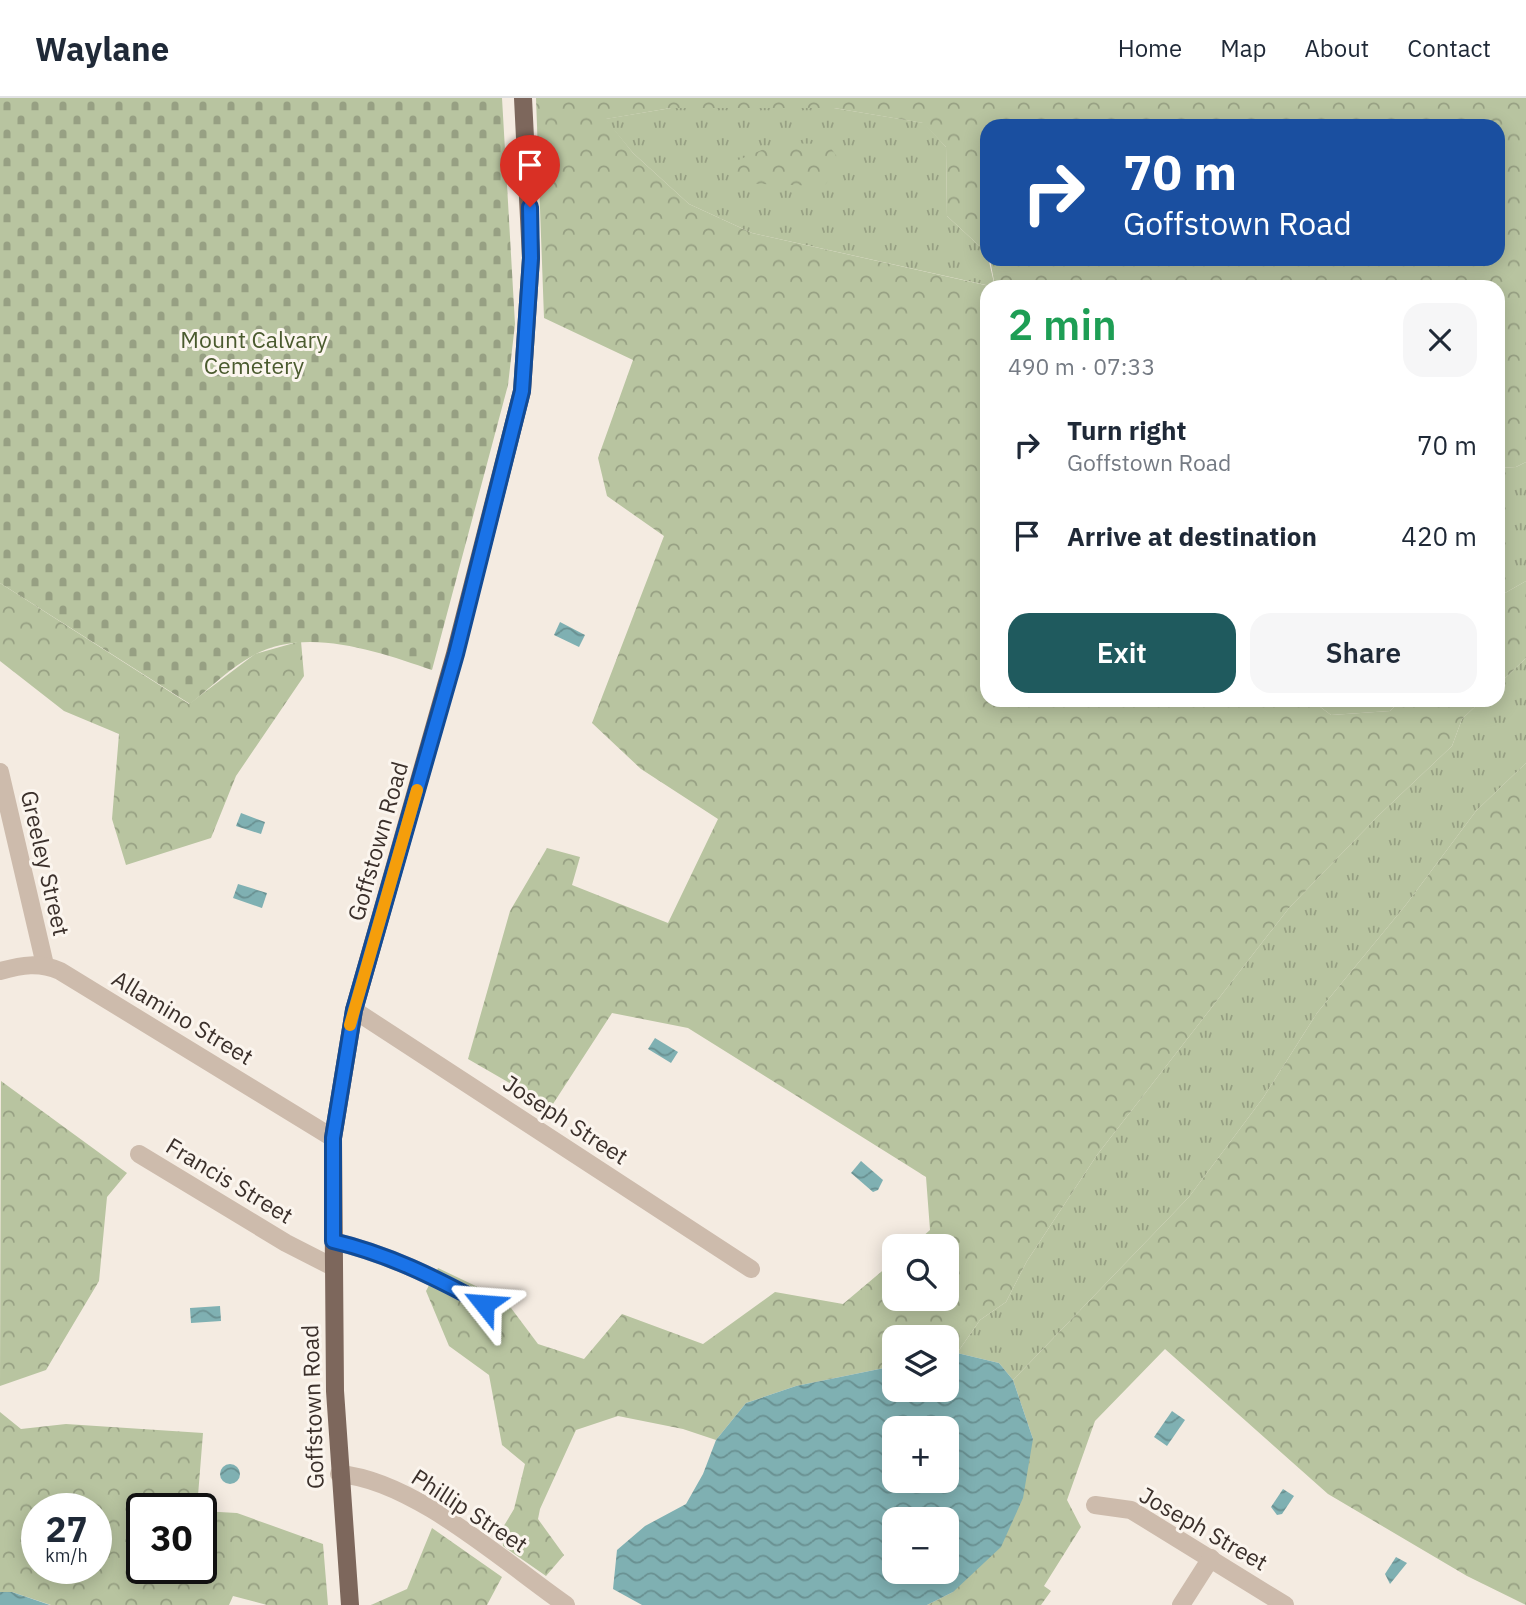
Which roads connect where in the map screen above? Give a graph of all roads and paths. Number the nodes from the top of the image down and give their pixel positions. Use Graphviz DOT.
graph roads {
  1 [pos="523,98"];
  2 [pos="0,772"];
  3 [pos="45,965"];
  4 [pos="0,971"];
  5 [pos="354,1010"];
  6 [pos="333,1138"];
  7 [pos="139,1154"];
  8 [pos="333,1241"];
  9 [pos="333,1267"];
  10 [pos="751,1269"];
  11 [pos="484,1304"];
  12 [pos="339,1474"];
  13 [pos="1095,1505"];
  14 [pos="1211,1558"];
  15 [pos="350,1605"];
  16 [pos="566,1605"];
  17 [pos="1181,1605"];
  18 [pos="1284,1605"];
  1 -- 5 [label="main road, Goffstown Road"];
  2 -- 3 [label="street, Greeley Street"];
  3 -- 4 [label="street"];
  3 -- 6 [label="street, Allamino Street"];
  5 -- 6 [label="main road, Goffstown Road"];
  5 -- 10 [label="street, Joseph Street"];
  6 -- 8 [label="main road, Goffstown Road"];
  7 -- 9 [label="street, Francis Street"];
  8 -- 9 [label="main road, Goffstown Road"];
  8 -- 11 [label="street"];
  9 -- 12 [label="main road, Goffstown Road"];
  12 -- 15 [label="main road, Goffstown Road"];
  12 -- 16 [label="street, Phillip Street"];
  13 -- 14 [label="street, Joseph Street"];
  14 -- 17 [label="street"];
  14 -- 18 [label="street, Joseph Street"];
}
